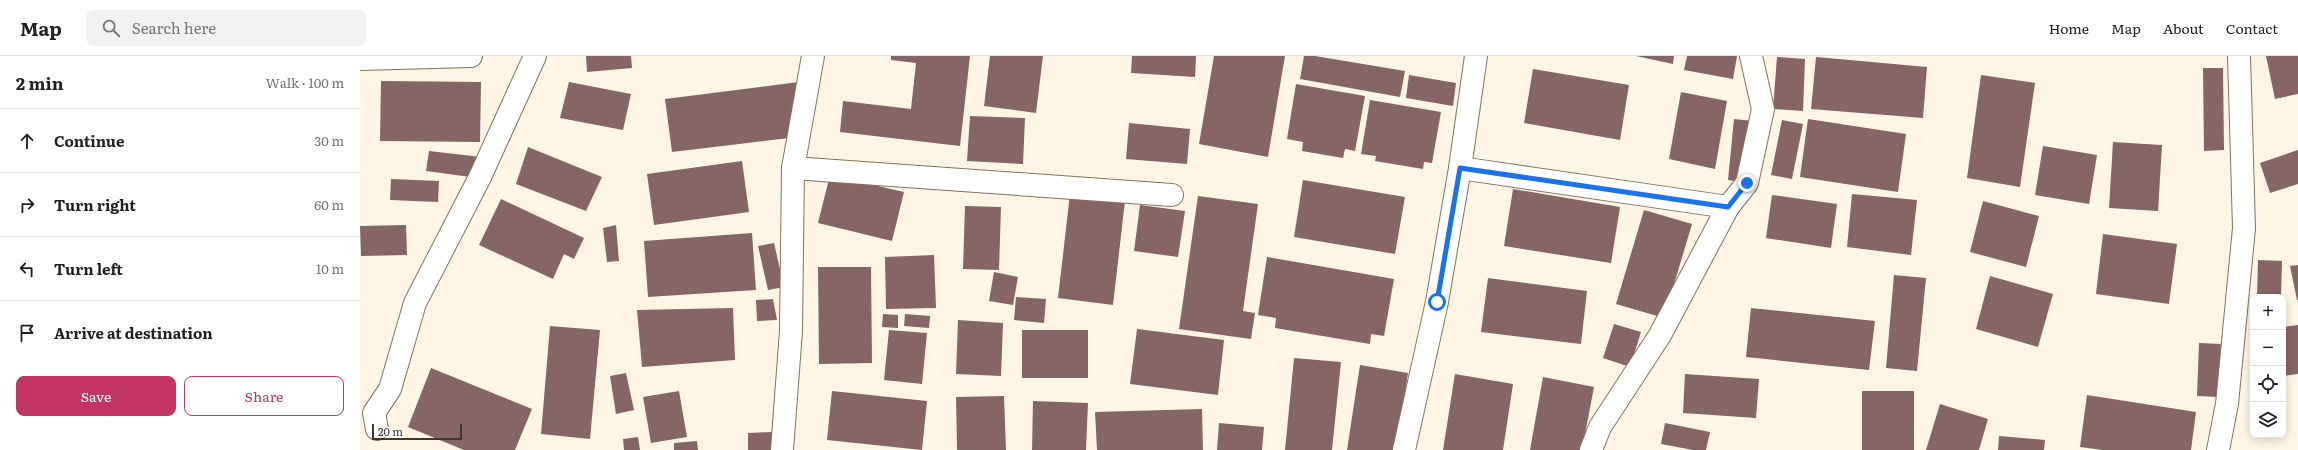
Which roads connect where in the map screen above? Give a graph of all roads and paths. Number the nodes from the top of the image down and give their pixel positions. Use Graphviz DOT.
graph roads {
  1 [pos="471,56"];
  2 [pos="535,56"];
  3 [pos="813,56"];
  4 [pos="1476,56"];
  5 [pos="1751,56"];
  6 [pos="2239,56"];
  7 [pos="360,59"];
  8 [pos="793,168"];
  9 [pos="1460,168"];
  10 [pos="1172,195"];
  11 [pos="1728,207"];
  12 [pos="377,429"];
  13 [pos="782,450"];
  14 [pos="1404,450"];
  15 [pos="1591,450"];
  16 [pos="2218,450"];
  1 -- 7 [label="street"];
  2 -- 12 [label="street"];
  3 -- 8 [label="street"];
  4 -- 9 [label="street"];
  5 -- 11 [label="street"];
  6 -- 16 [label="street"];
  8 -- 10 [label="street"];
  8 -- 13 [label="street"];
  9 -- 11 [label="street"];
  9 -- 14 [label="street"];
  11 -- 15 [label="street"];
}
